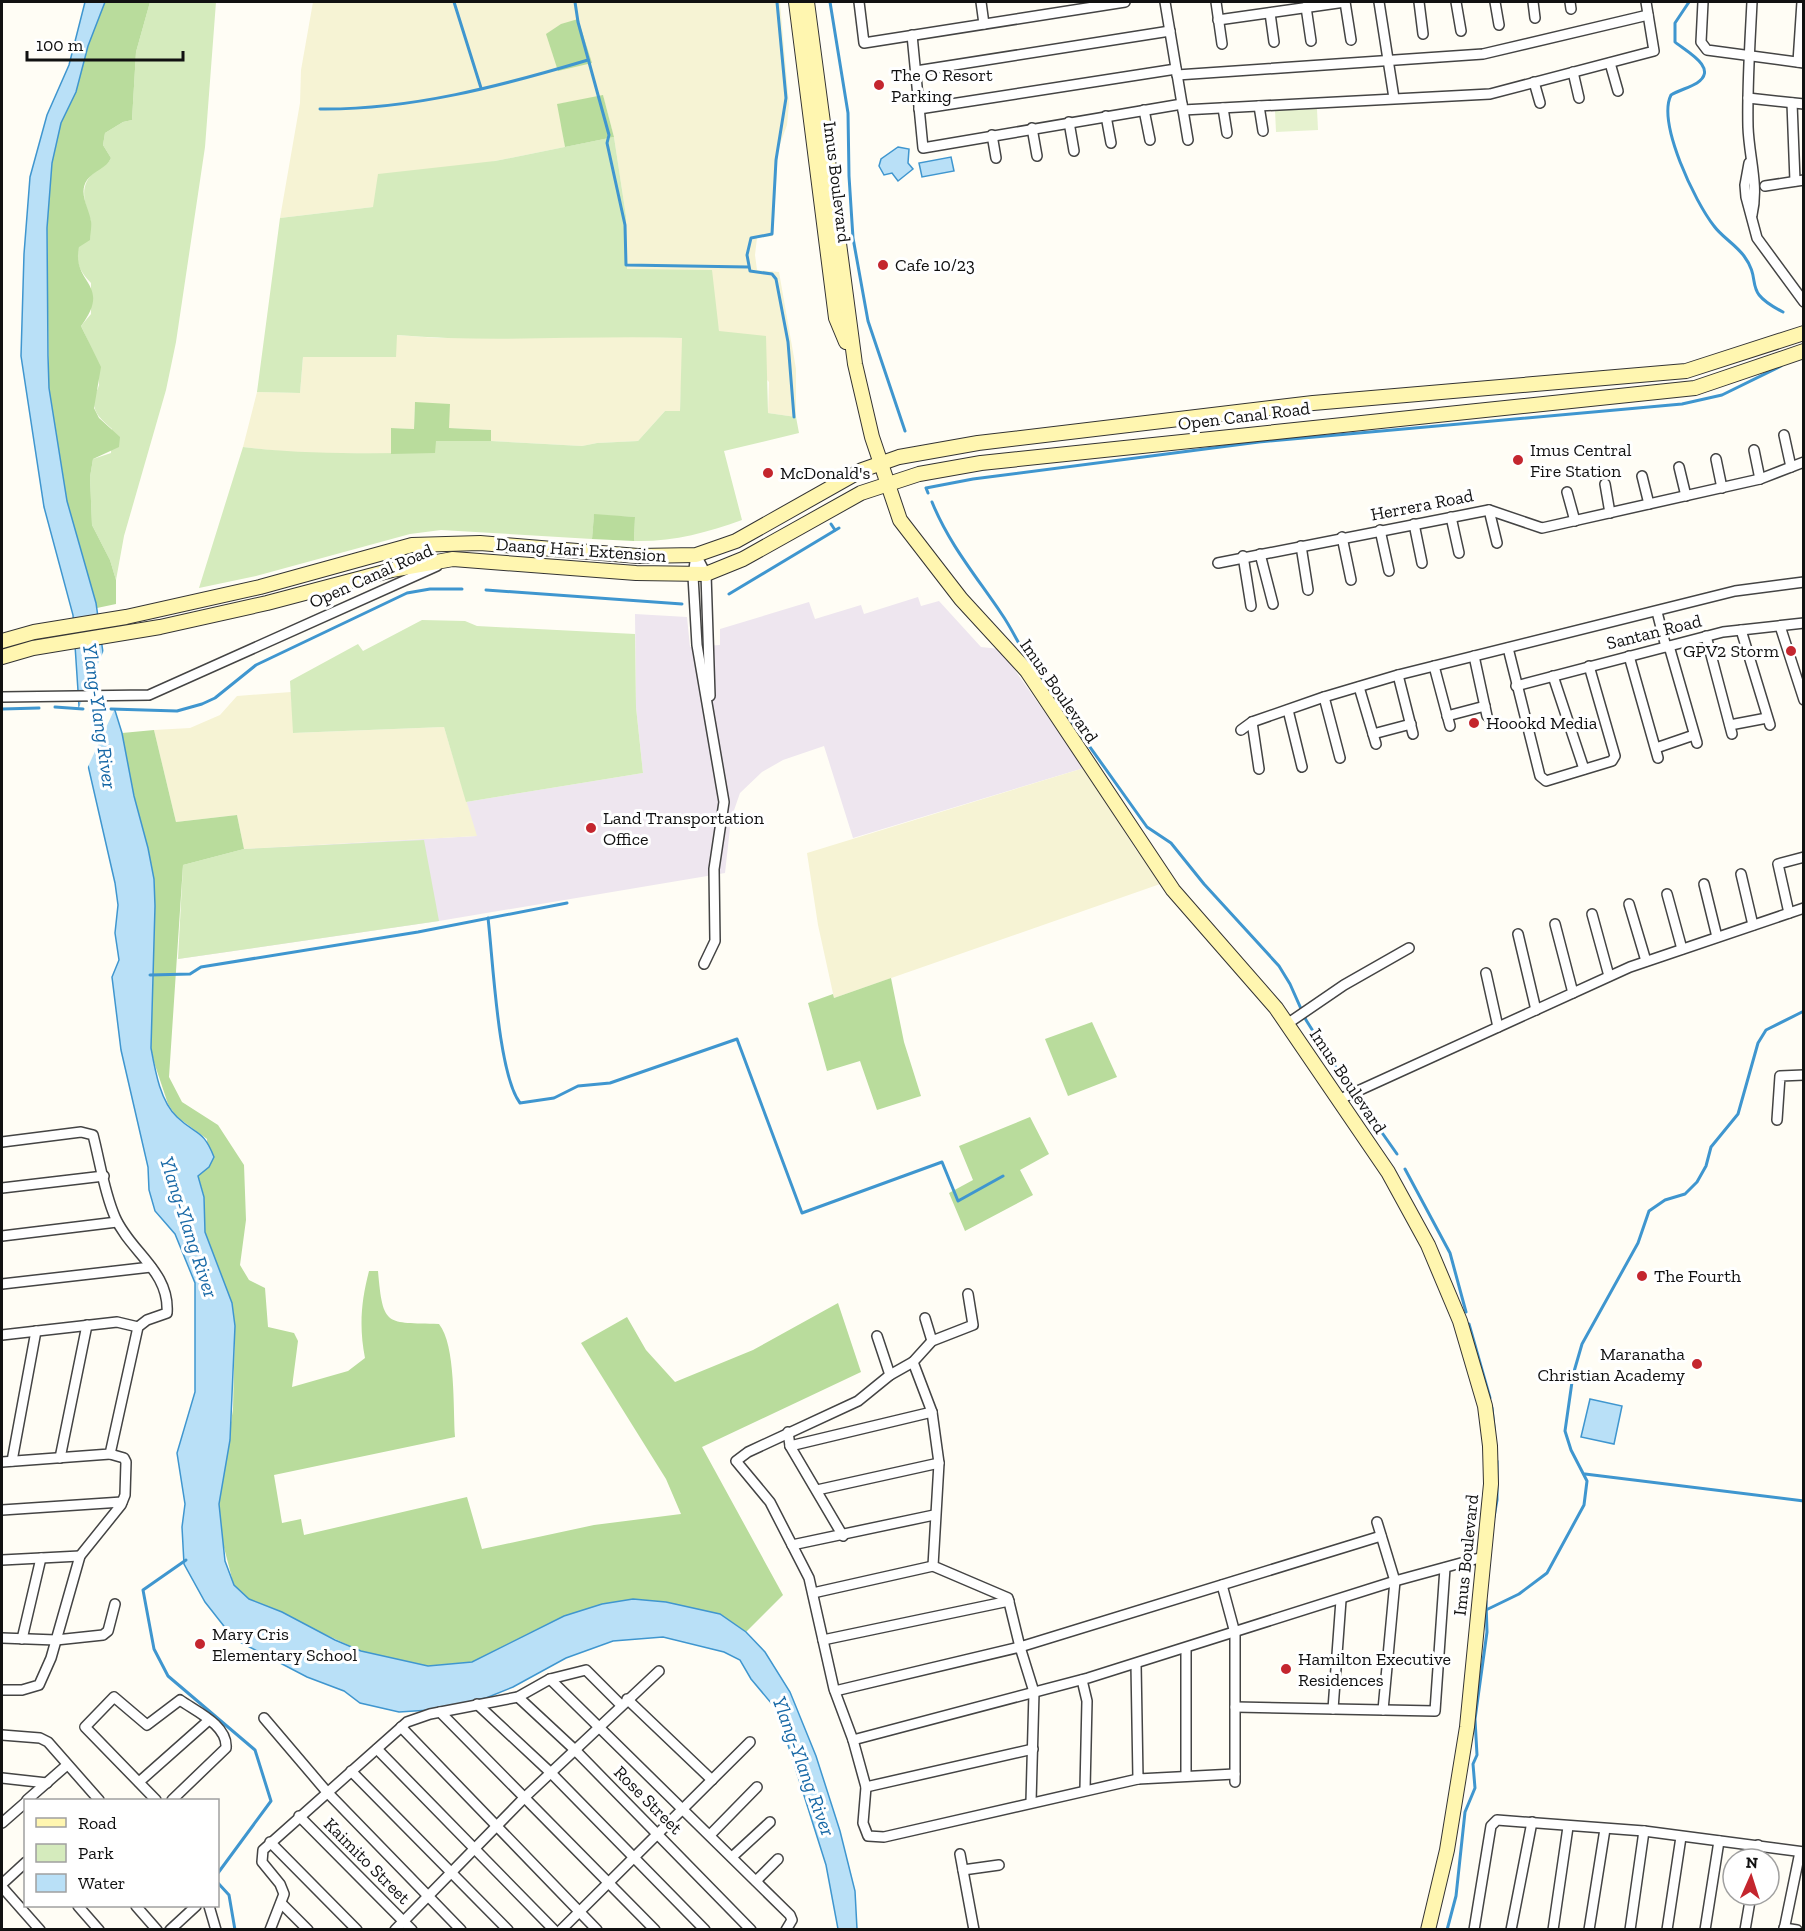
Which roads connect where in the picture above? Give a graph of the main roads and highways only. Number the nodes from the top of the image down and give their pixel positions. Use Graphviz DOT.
graph roads {
  1 [pos="796,2"];
  2 [pos="807,2"];
  3 [pos="1803,333"];
  4 [pos="1803,351"];
  5 [pos="855,364"];
  6 [pos="881,462"];
  7 [pos="887,484"];
  8 [pos="453,559"];
  9 [pos="699,575"];
  10 [pos="2,641"];
  11 [pos="2,657"];
  12 [pos="1428,1929"];
  1 -- 5 [label="main road, Imus Boulevard"];
  2 -- 5 [label="main road, Imus Boulevard"];
  3 -- 6 [label="main road, Open Canal Road"];
  4 -- 7 [label="main road, Open Canal Road"];
  5 -- 6 [label="main road, Imus Boulevard"];
  6 -- 7 [label="main road, Imus Boulevard"];
  6 -- 10 [label="main road, Open Canal Road"];
  7 -- 9 [label="main road, Open Canal Road"];
  7 -- 12 [label="main road, Imus Boulevard"];
  8 -- 9 [label="main road, Daang Hari Extension"];
  8 -- 11 [label="main road, Open Canal Road"];
}
